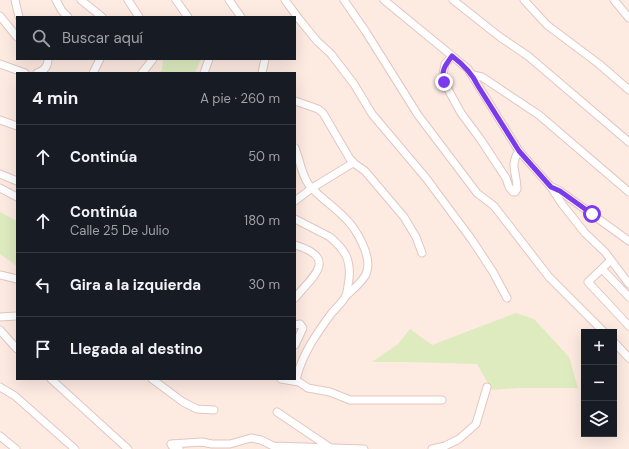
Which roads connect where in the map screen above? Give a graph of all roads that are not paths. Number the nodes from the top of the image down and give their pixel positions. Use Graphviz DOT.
graph roads {
  1 [pos="15,0"];
  2 [pos="56,0"];
  3 [pos="81,0"];
  4 [pos="128,0"];
  5 [pos="176,0"];
  6 [pos="229,0"];
  7 [pos="285,0"];
  8 [pos="344,0"];
  9 [pos="384,0"];
  10 [pos="453,0"];
  11 [pos="524,0"];
  12 [pos="614,0"];
  13 [pos="0,16"];
  14 [pos="19,16"];
  15 [pos="67,16"];
  16 [pos="101,16"];
  17 [pos="138,16"];
  18 [pos="187,16"];
  19 [pos="240,16"];
  20 [pos="629,18"];
  21 [pos="16,37"];
  22 [pos="452,56"];
  23 [pos="100,60"];
  24 [pos="151,60"];
  25 [pos="209,60"];
  26 [pos="265,60"];
  27 [pos="50,61"];
  28 [pos="0,64"];
  29 [pos="22,72"];
  30 [pos="42,72"];
  31 [pos="94,72"];
  32 [pos="143,72"];
  33 [pos="204,72"];
  34 [pos="262,72"];
  35 [pos="473,75"];
  36 [pos="629,90"];
  37 [pos="296,101"];
  38 [pos="0,120"];
  39 [pos="16,126"];
  40 [pos="629,142"];
  41 [pos="296,151"];
  42 [pos="519,151"];
  43 [pos="353,163"];
  44 [pos="0,174"];
  45 [pos="16,181"];
  46 [pos="551,187"];
  47 [pos="0,188"];
  48 [pos="312,188"];
  49 [pos="629,192"];
  50 [pos="16,196"];
  51 [pos="296,200"];
  52 [pos="296,220"];
  53 [pos="629,241"];
  54 [pos="296,245"];
  55 [pos="422,253"];
  56 [pos="610,261"];
  57 [pos="602,269"];
  58 [pos="0,275"];
  59 [pos="16,280"];
  60 [pos="629,284"];
  61 [pos="296,297"];
  62 [pos="346,297"];
  63 [pos="629,297"];
  64 [pos="507,298"];
  65 [pos="0,316"];
  66 [pos="16,316"];
  67 [pos="296,325"];
  68 [pos="629,326"];
  69 [pos="601,329"];
  70 [pos="0,330"];
  71 [pos="296,343"];
  72 [pos="617,345"];
  73 [pos="16,348"];
  74 [pos="629,358"];
  75 [pos="297,378"];
  76 [pos="52,380"];
  77 [pos="153,380"];
  78 [pos="0,387"];
  79 [pos="487,387"];
  80 [pos="442,400"];
  81 [pos="214,410"];
  82 [pos="277,412"];
  83 [pos="0,436"];
  84 [pos="329,448"];
  85 [pos="16,449"];
  86 [pos="75,449"];
  87 [pos="128,449"];
  88 [pos="179,449"];
  89 [pos="364,449"];
  90 [pos="432,449"];
  1 -- 14 [label="street"];
  2 -- 15 [label="street"];
  3 -- 16 [label="street"];
  4 -- 17 [label="street"];
  5 -- 18 [label="street"];
  6 -- 19 [label="street"];
  7 -- 64 [label="street"];
  8 -- 69 [label="street"];
  9 -- 22 [label="street"];
  10 -- 40 [label="street"];
  11 -- 36 [label="street"];
  12 -- 20 [label="street"];
  13 -- 21 [label="street"];
  22 -- 35 [label="street"];
  22 -- 42 [label="street"];
  23 -- 31 [label="street"];
  24 -- 32 [label="street"];
  25 -- 33 [label="street"];
  26 -- 34 [label="street"];
  27 -- 30 [label="street"];
  28 -- 29 [label="street"];
  35 -- 42 [label="street"];
  35 -- 49 [label="street"];
  37 -- 43 [label="street"];
  38 -- 39 [label="street"];
  41 -- 48 [label="street"];
  42 -- 46 [label="street"];
  43 -- 48 [label="street"];
  43 -- 55 [label="street"];
  44 -- 45 [label="street"];
  46 -- 53 [label="street"];
  46 -- 56 [label="street"];
  47 -- 50 [label="street"];
  48 -- 51 [label="street"];
  48 -- 62 [label="street"];
  52 -- 62 [label="street"];
  54 -- 61 [label="street"];
  56 -- 57 [label="street"];
  56 -- 60 [label="street"];
  57 -- 63 [label="street"];
  57 -- 68 [label="street"];
  58 -- 59 [label="street"];
  62 -- 75 [label="street"];
  65 -- 66 [label="street"];
  67 -- 71 [label="street"];
  70 -- 73 [label="street"];
  72 -- 74 [label="street"];
  75 -- 80 [label="street"];
  76 -- 87 [label="street"];
  77 -- 81 [label="street"];
  78 -- 86 [label="street"];
  79 -- 90 [label="street"];
  82 -- 84 [label="street"];
  83 -- 85 [label="street"];
  84 -- 88 [label="street"];
  84 -- 89 [label="street"];
}
